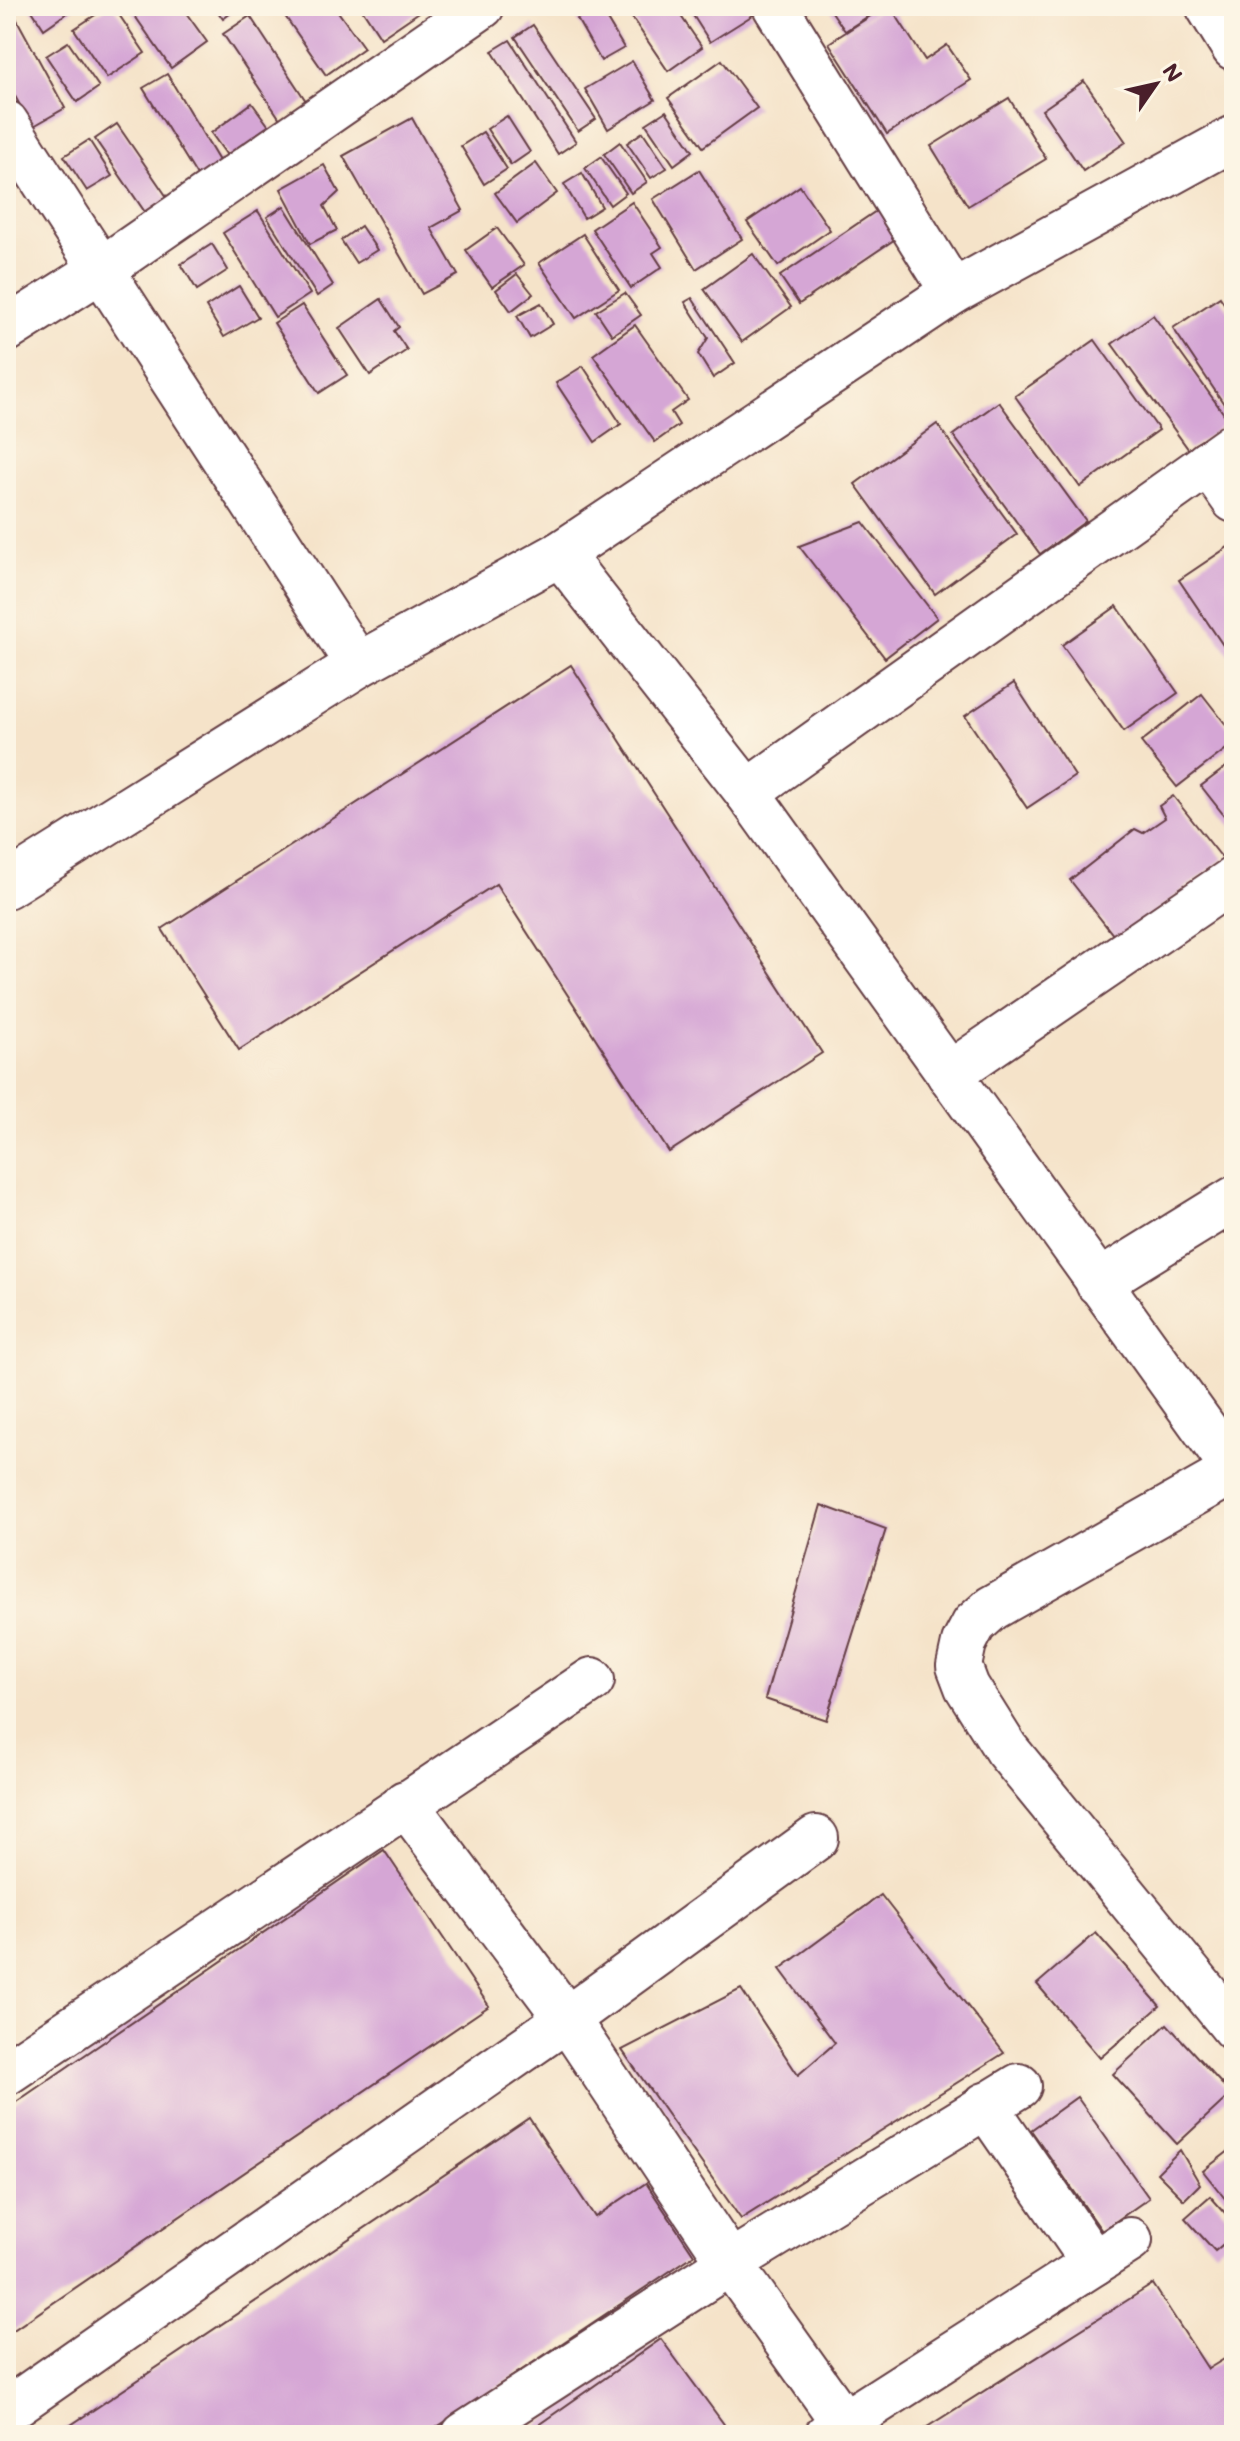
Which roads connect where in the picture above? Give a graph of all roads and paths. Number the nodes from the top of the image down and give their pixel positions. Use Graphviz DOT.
graph roads {
  1 [pos="482,6"];
  2 [pos="775,6"];
  3 [pos="1208,6"];
  4 [pos="1234,48"];
  5 [pos="6,123"];
  6 [pos="1234,138"];
  7 [pos="102,269"];
  8 [pos="953,292"];
  9 [pos="6,330"];
  10 [pos="1221,454"];
  11 [pos="1234,500"];
  12 [pos="560,554"];
  13 [pos="358,665"];
  14 [pos="747,792"];
  15 [pos="1234,879"];
  16 [pos="6,886"];
  17 [pos="949,1074"];
  18 [pos="1234,1199"];
  19 [pos="1098,1283"];
  20 [pos="1234,1470"];
  21 [pos="592,1680"];
  22 [pos="405,1803"];
  23 [pos="816,1838"];
  24 [pos="567,2019"];
  25 [pos="1234,2028"];
  26 [pos="6,2073"];
  27 [pos="1130,2240"];
  28 [pos="730,2263"];
  29 [pos="1094,2263"];
  30 [pos="6,2411"];
  31 [pos="836,2429"];
  32 [pos="464,2435"];
  1 -- 7 [label="street"];
  2 -- 8 [label="street"];
  3 -- 4 [label="street"];
  5 -- 7 [label="street"];
  6 -- 8 [label="street"];
  7 -- 9 [label="street"];
  7 -- 13 [label="street"];
  8 -- 12 [label="street"];
  10 -- 11 [label="street"];
  10 -- 14 [label="street"];
  12 -- 13 [label="street"];
  12 -- 14 [label="street"];
  13 -- 16 [label="street"];
  14 -- 17 [label="street"];
  15 -- 17 [label="street"];
  17 -- 19 [label="street"];
  18 -- 19 [label="street"];
  19 -- 20 [label="street"];
  20 -- 25 [label="street"];
  21 -- 22 [label="street"];
  22 -- 24 [label="street"];
  22 -- 26 [label="street"];
  23 -- 24 [label="street"];
  24 -- 28 [label="street"];
  24 -- 30 [label="street"];
  27 -- 29 [label="street"];
  28 -- 29 [label="street"];
  28 -- 31 [label="street"];
  28 -- 32 [label="street"];
  29 -- 31 [label="street"];
}
